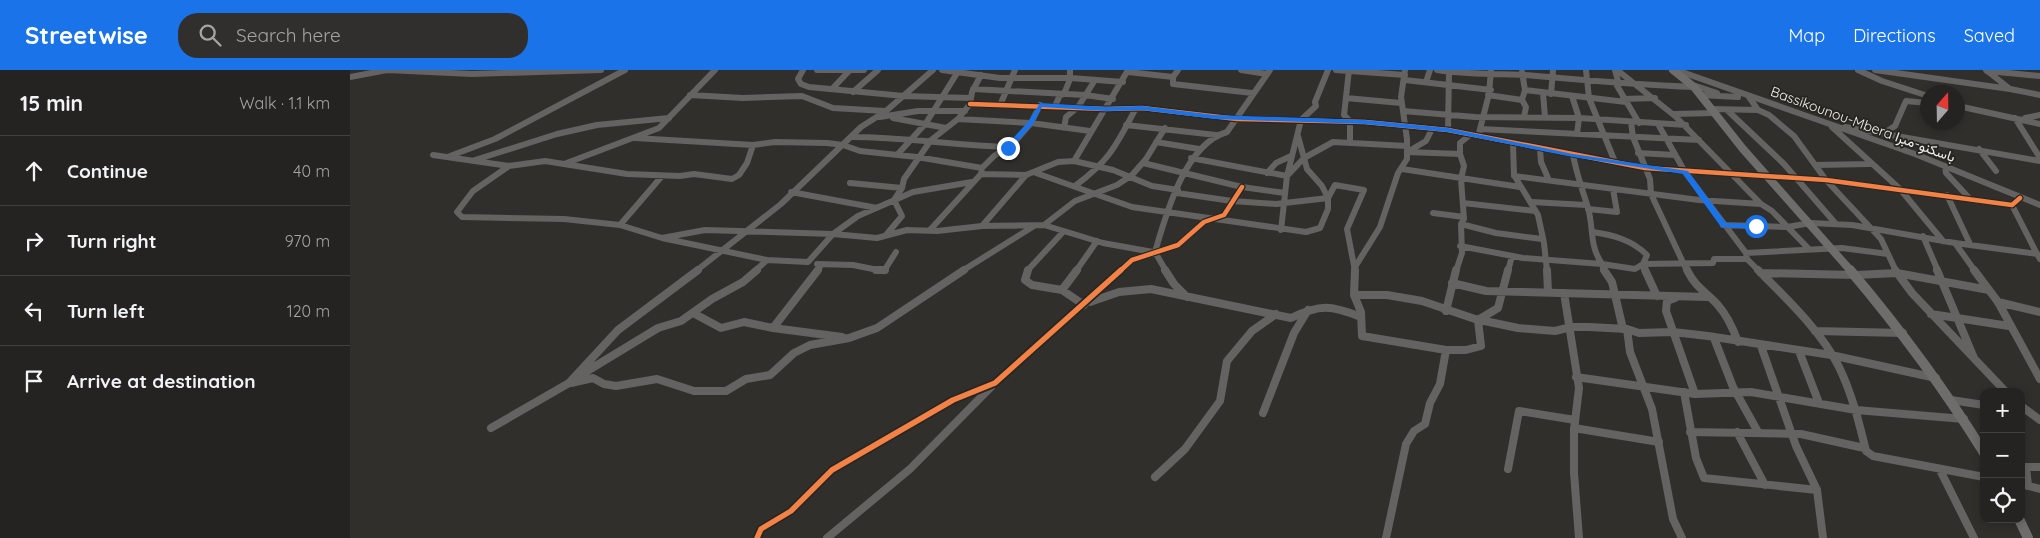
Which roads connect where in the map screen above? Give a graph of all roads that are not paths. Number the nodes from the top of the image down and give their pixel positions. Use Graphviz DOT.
graph roads {
  1 [pos="421,70"];
  2 [pos="601,70"];
  3 [pos="625,70"];
  4 [pos="715,70"];
  5 [pos="803,70"];
  6 [pos="816,70"];
  7 [pos="864,70"];
  8 [pos="878,70"];
  9 [pos="933,70"];
  10 [pos="942,70"];
  11 [pos="1015,70"];
  12 [pos="1070,70"];
  13 [pos="1178,70"];
  14 [pos="1241,70"];
  15 [pos="1328,70"];
  16 [pos="1336,70"];
  17 [pos="1430,70"];
  18 [pos="1437,70"];
  19 [pos="1553,70"];
  20 [pos="1586,70"];
  21 [pos="1616,70"];
  22 [pos="1674,70"];
  23 [pos="1858,70"];
  24 [pos="1875,70"];
  25 [pos="1986,70"];
  26 [pos="849,71"];
  27 [pos="958,71"];
  28 [pos="1128,71"];
  29 [pos="1349,71"];
  30 [pos="1890,71"];
  31 [pos="397,72"];
  32 [pos="1152,72"];
  33 [pos="1269,72"];
  34 [pos="1449,72"];
  35 [pos="1461,72"];
  36 [pos="1491,72"];
  37 [pos="2031,72"];
  38 [pos="1522,73"];
  39 [pos="1405,75"];
  40 [pos="981,76"];
  41 [pos="2040,76"];
  42 [pos="350,77"];
  43 [pos="1010,77"];
  44 [pos="1173,77"];
  45 [pos="1071,78"];
  46 [pos="1552,78"];
  47 [pos="1095,80"];
  48 [pos="1123,82"];
  49 [pos="1426,82"];
  50 [pos="1586,82"];
  51 [pos="2040,83"];
  52 [pos="1616,84"];
  53 [pos="1448,85"];
  54 [pos="1640,85"];
  55 [pos="1693,86"];
  56 [pos="1461,87"];
  57 [pos="973,88"];
  58 [pos="832,89"];
  59 [pos="2010,89"];
  60 [pos="1008,90"];
  61 [pos="1525,90"];
  62 [pos="853,92"];
  63 [pos="1490,92"];
  64 [pos="1252,93"];
  65 [pos="1543,93"];
  66 [pos="1920,93"];
  67 [pos="1064,94"];
  68 [pos="1551,94"];
  69 [pos="2040,94"];
  70 [pos="690,95"];
  71 [pos="1085,95"];
  72 [pos="1700,95"];
  73 [pos="1721,95"];
  74 [pos="904,96"];
  75 [pos="1572,96"];
  76 [pos="942,97"];
  77 [pos="1749,97"];
  78 [pos="1346,98"];
  79 [pos="1589,98"];
  80 [pos="1655,98"];
  81 [pos="1114,99"];
  82 [pos="1522,100"];
  83 [pos="1625,100"];
  84 [pos="970,101"];
  85 [pos="1920,102"];
  86 [pos="1001,103"];
  87 [pos="1401,103"];
  88 [pos="1040,105"];
  89 [pos="1055,106"];
  90 [pos="1078,107"];
  91 [pos="1136,108"];
  92 [pos="1965,108"];
  93 [pos="1106,109"];
  94 [pos="935,110"];
  95 [pos="1727,110"];
  96 [pos="1758,110"];
  97 [pos="886,111"];
  98 [pos="965,111"];
  99 [pos="1403,111"];
  100 [pos="1713,111"];
  101 [pos="1674,114"];
  102 [pos="1447,115"];
  103 [pos="2040,115"];
  104 [pos="1485,116"];
  105 [pos="1524,116"];
  106 [pos="1546,117"];
  107 [pos="669,118"];
  108 [pos="873,118"];
  109 [pos="1237,118"];
  110 [pos="1579,118"];
  111 [pos="2016,118"];
  112 [pos="958,119"];
  113 [pos="1301,120"];
  114 [pos="1599,120"];
  115 [pos="1350,121"];
  116 [pos="1635,122"];
  117 [pos="926,123"];
  118 [pos="1031,123"];
  119 [pos="1658,124"];
  120 [pos="1686,124"];
  121 [pos="1830,124"];
  122 [pos="2040,124"];
  123 [pos="1126,125"];
  124 [pos="1405,126"];
  125 [pos="946,128"];
  126 [pos="1064,128"];
  127 [pos="1165,128"];
  128 [pos="1432,129"];
  129 [pos="1448,130"];
  130 [pos="1090,132"];
  131 [pos="1477,132"];
  132 [pos="1884,133"];
  133 [pos="1577,134"];
  134 [pos="1216,135"];
  135 [pos="1603,135"];
  136 [pos="1298,136"];
  137 [pos="852,137"];
  138 [pos="1634,137"];
  139 [pos="635,138"];
  140 [pos="911,138"];
  141 [pos="1668,139"];
  142 [pos="931,140"];
  143 [pos="1699,140"];
  144 [pos="1156,142"];
  145 [pos="1350,142"];
  146 [pos="1513,144"];
  147 [pos="753,145"];
  148 [pos="844,145"];
  149 [pos="1010,146"];
  150 [pos="1199,149"];
  151 [pos="1407,149"];
  152 [pos="1540,149"];
  153 [pos="1979,149"];
  154 [pos="1638,153"];
  155 [pos="898,154"];
  156 [pos="1460,154"];
  157 [pos="1675,155"];
  158 [pos="433,156"];
  159 [pos="450,156"];
  160 [pos="1291,156"];
  161 [pos="1573,156"];
  162 [pos="919,157"];
  163 [pos="1191,158"];
  164 [pos="1304,158"];
  165 [pos="2040,159"];
  166 [pos="473,160"];
  167 [pos="1074,161"];
  168 [pos="1615,162"];
  169 [pos="1143,163"];
  170 [pos="562,164"];
  171 [pos="1870,164"];
  172 [pos="1815,165"];
  173 [pos="509,166"];
  174 [pos="1099,166"];
  175 [pos="1945,166"];
  176 [pos="1645,168"];
  177 [pos="1402,170"];
  178 [pos="981,171"];
  179 [pos="1996,171"];
  180 [pos="1686,172"];
  181 [pos="1036,173"];
  182 [pos="1183,173"];
  183 [pos="1266,173"];
  184 [pos="1731,174"];
  185 [pos="1765,174"];
  186 [pos="1026,175"];
  187 [pos="662,176"];
  188 [pos="1132,176"];
  189 [pos="1287,176"];
  190 [pos="1514,176"];
  191 [pos="1548,178"];
  192 [pos="1796,178"];
  193 [pos="1461,179"];
  194 [pos="1826,180"];
  195 [pos="972,182"];
  196 [pos="850,183"];
  197 [pos="1578,184"];
  198 [pos="1076,186"];
  199 [pos="1242,187"];
  200 [pos="1520,187"];
  201 [pos="902,188"];
  202 [pos="1612,189"];
  203 [pos="1900,189"];
  204 [pos="791,192"];
  205 [pos="1177,192"];
  206 [pos="1095,193"];
  207 [pos="1285,193"];
  208 [pos="1651,194"];
  209 [pos="1947,195"];
  210 [pos="1328,198"];
  211 [pos="2020,198"];
  212 [pos="894,200"];
  213 [pos="1971,200"];
  214 [pos="1232,201"];
  215 [pos="1283,202"];
  216 [pos="1532,202"];
  217 [pos="1707,202"];
  218 [pos="1463,203"];
  219 [pos="1760,204"];
  220 [pos="2012,205"];
  221 [pos="2040,205"];
  222 [pos="1587,207"];
  223 [pos="876,208"];
  224 [pos="1535,211"];
  225 [pos="1169,212"];
  226 [pos="1433,213"];
  227 [pos="1215,218"];
  228 [pos="1463,221"];
  229 [pos="1811,223"];
  230 [pos="1836,224"];
  231 [pos="620,225"];
  232 [pos="1723,225"];
  233 [pos="982,226"];
  234 [pos="1034,226"];
  235 [pos="1044,226"];
  236 [pos="1787,227"];
  237 [pos="1870,227"];
  238 [pos="930,230"];
  239 [pos="1281,230"];
  240 [pos="749,231"];
  241 [pos="1063,232"];
  242 [pos="1593,232"];
  243 [pos="833,234"];
  244 [pos="885,236"];
  245 [pos="1923,236"];
  246 [pos="662,238"];
  247 [pos="1542,239"];
  248 [pos="1097,241"];
  249 [pos="1943,241"];
  250 [pos="1955,243"];
  251 [pos="1970,244"];
  252 [pos="1460,246"];
  253 [pos="1833,248"];
  254 [pos="1809,249"];
  255 [pos="723,252"];
  256 [pos="896,252"];
  257 [pos="1155,252"];
  258 [pos="1888,254"];
  259 [pos="1512,256"];
  260 [pos="1746,256"];
  261 [pos="2039,256"];
  262 [pos="767,260"];
  263 [pos="1547,260"];
  264 [pos="808,262"];
  265 [pos="1683,262"];
  266 [pos="1602,264"];
  267 [pos="1644,264"];
  268 [pos="821,265"];
  269 [pos="1355,267"];
  270 [pos="1761,273"];
  271 [pos="1897,273"];
  272 [pos="1856,275"];
  273 [pos="1943,280"];
  274 [pos="1452,283"];
  275 [pos="1062,290"];
  276 [pos="1504,290"];
  277 [pos="1989,290"];
  278 [pos="1548,292"];
  279 [pos="1564,293"];
  280 [pos="1354,295"];
  281 [pos="1615,295"];
  282 [pos="1657,296"];
  283 [pos="1679,296"];
  284 [pos="1187,297"];
  285 [pos="1707,297"];
  286 [pos="1998,302"];
  287 [pos="1084,304"];
  288 [pos="1310,308"];
  289 [pos="1446,311"];
  290 [pos="2040,312"];
  291 [pos="693,313"];
  292 [pos="1276,314"];
  293 [pos="1931,314"];
  294 [pos="1957,317"];
  295 [pos="1362,318"];
  296 [pos="1478,320"];
  297 [pos="2009,326"];
  298 [pos="1571,327"];
  299 [pos="773,328"];
  300 [pos="1625,329"];
  301 [pos="1815,331"];
  302 [pos="1673,332"];
  303 [pos="1903,333"];
  304 [pos="849,338"];
  305 [pos="1714,338"];
  306 [pos="1738,342"];
  307 [pos="1761,346"];
  308 [pos="1446,350"];
  309 [pos="1799,351"];
  310 [pos="1831,355"];
  311 [pos="1976,362"];
  312 [pos="1576,376"];
  313 [pos="1936,378"];
  314 [pos="2040,379"];
  315 [pos="569,383"];
  316 [pos="995,383"];
  317 [pos="1643,384"];
  318 [pos="2002,388"];
  319 [pos="1684,392"];
  320 [pos="1736,393"];
  321 [pos="1695,394"];
  322 [pos="1777,397"];
  323 [pos="1951,400"];
  324 [pos="1819,403"];
  325 [pos="1980,404"];
  326 [pos="2025,409"];
  327 [pos="1856,410"];
  328 [pos="2025,410"];
  329 [pos="2040,411"];
  330 [pos="1263,413"];
  331 [pos="1964,419"];
  332 [pos="2040,420"];
  333 [pos="1575,424"];
  334 [pos="492,428"];
  335 [pos="1690,432"];
  336 [pos="1737,432"];
  337 [pos="1758,432"];
  338 [pos="1791,434"];
  339 [pos="1659,442"];
  340 [pos="1980,446"];
  341 [pos="1864,448"];
  342 [pos="2040,467"];
  343 [pos="1508,469"];
  344 [pos="1940,470"];
  345 [pos="1980,476"];
  346 [pos="1155,477"];
  347 [pos="2025,478"];
  348 [pos="1765,484"];
  349 [pos="2025,485"];
  350 [pos="2040,489"];
  351 [pos="1817,490"];
  352 [pos="2021,523"];
  353 [pos="757,538"];
  354 [pos="827,538"];
  355 [pos="1386,538"];
  356 [pos="1579,538"];
  357 [pos="1682,538"];
  358 [pos="1823,538"];
  359 [pos="1974,538"];
  360 [pos="2028,538"];
  1 -- 31 [label="street"];
  2 -- 31 [label="street"];
  3 -- 159 [label="street"];
  4 -- 70 [label="street"];
  5 -- 58 [label="street"];
  6 -- 26 [label="street"];
  7 -- 26 [label="street"];
  8 -- 62 [label="street"];
  9 -- 74 [label="street"];
  10 -- 27 [label="street"];
  11 -- 43 [label="street"];
  12 -- 45 [label="street"];
  13 -- 44 [label="street"];
  14 -- 33 [label="street"];
  15 -- 113 [label="street"];
  16 -- 29 [label="street"];
  17 -- 49 [label="street"];
  18 -- 34 [label="street"];
  19 -- 46 [label="street"];
  20 -- 50 [label="street"];
  21 -- 52 [label="street"];
  21 -- 54 [label="street"];
  22 -- 55 [label="main road"];
  22 -- 77 [label="street, Bassikounou-Mbera باسكنو-مبرا"];
  23 -- 66 [label="street"];
  24 -- 30 [label="street"];
  25 -- 37 [label="street"];
  25 -- 59 [label="street"];
  26 -- 58 [label="street"];
  27 -- 40 [label="street"];
  27 -- 76 [label="street"];
  28 -- 32 [label="street"];
  28 -- 48 [label="street"];
  29 -- 39 [label="street"];
  29 -- 78 [label="street"];
  30 -- 59 [label="street"];
  31 -- 42 [label="street"];
  32 -- 44 [label="street"];
  33 -- 64 [label="street"];
  34 -- 35 [label="street"];
  34 -- 53 [label="street"];
  35 -- 36 [label="street"];
  35 -- 56 [label="street"];
  36 -- 38 [label="street"];
  36 -- 63 [label="street"];
  37 -- 41 [label="street"];
  37 -- 51 [label="street"];
  38 -- 46 [label="street"];
  38 -- 61 [label="street"];
  39 -- 49 [label="street"];
  39 -- 87 [label="street"];
  40 -- 43 [label="street"];
  40 -- 57 [label="street"];
  43 -- 45 [label="street"];
  43 -- 60 [label="street"];
  44 -- 64 [label="street"];
  45 -- 47 [label="street"];
  45 -- 67 [label="street"];
  46 -- 50 [label="street"];
  46 -- 68 [label="street"];
  47 -- 48 [label="street"];
  47 -- 71 [label="street"];
  48 -- 81 [label="street"];
  49 -- 53 [label="street"];
  50 -- 52 [label="street"];
  50 -- 79 [label="street"];
  52 -- 54 [label="street"];
  52 -- 83 [label="street"];
  53 -- 56 [label="street"];
  53 -- 102 [label="street"];
  54 -- 55 [label="street"];
  54 -- 80 [label="street"];
  55 -- 72 [label="main road"];
  55 -- 73 [label="street"];
  56 -- 63 [label="street"];
  57 -- 60 [label="street"];
  57 -- 84 [label="street"];
  58 -- 62 [label="street"];
  59 -- 69 [label="street"];
  60 -- 67 [label="street"];
  60 -- 86 [label="street"];
  61 -- 65 [label="street"];
  61 -- 82 [label="street"];
  62 -- 74 [label="street"];
  63 -- 82 [label="street"];
  63 -- 104 [label="street"];
  64 -- 109 [label="street"];
  65 -- 68 [label="street"];
  65 -- 106 [label="street"];
  67 -- 71 [label="street"];
  67 -- 89 [label="street"];
  68 -- 75 [label="street"];
  70 -- 97 [label="street"];
  70 -- 107 [label="street"];
  71 -- 81 [label="street"];
  71 -- 90 [label="street"];
  72 -- 73 [label="street"];
  72 -- 100 [label="main road"];
  73 -- 77 [label="street"];
  74 -- 76 [label="street"];
  74 -- 97 [label="street"];
  75 -- 79 [label="street"];
  75 -- 110 [label="street"];
  76 -- 84 [label="street"];
  76 -- 94 [label="street"];
  77 -- 96 [label="street"];
  77 -- 121 [label="street, Bassikounou-Mbera باسكنو-مبرا"];
  78 -- 87 [label="street"];
  78 -- 115 [label="street"];
  79 -- 83 [label="street"];
  79 -- 114 [label="street"];
  80 -- 83 [label="street"];
  80 -- 101 [label="street"];
  81 -- 93 [label="street"];
  82 -- 105 [label="street"];
  83 -- 116 [label="street"];
  84 -- 86 [label="street"];
  84 -- 98 [label="street"];
  85 -- 132 [label="street"];
  86 -- 88 [label="street"];
  87 -- 99 [label="street"];
  88 -- 89 [label="street"];
  88 -- 118 [label="street"];
  89 -- 90 [label="street"];
  90 -- 93 [label="street"];
  90 -- 126 [label="street"];
  91 -- 93 [label="street"];
  91 -- 109 [label="street"];
  91 -- 123 [label="street"];
  92 -- 111 [label="street"];
  93 -- 130 [label="street"];
  94 -- 98 [label="street"];
  94 -- 108 [label="street"];
  94 -- 117 [label="street"];
  95 -- 96 [label="street"];
  95 -- 100 [label="street"];
  95 -- 192 [label="street"];
  96 -- 172 [label="street"];
  97 -- 108 [label="street"];
  98 -- 112 [label="street"];
  99 -- 102 [label="street"];
  99 -- 124 [label="street"];
  100 -- 101 [label="street"];
  100 -- 185 [label="main road"];
  101 -- 120 [label="street"];
  102 -- 104 [label="street"];
  102 -- 129 [label="street"];
  103 -- 111 [label="street"];
  104 -- 105 [label="street"];
  104 -- 131 [label="street"];
  105 -- 106 [label="street"];
  106 -- 110 [label="street"];
  107 -- 139 [label="street"];
  107 -- 166 [label="street"];
  108 -- 117 [label="street"];
  108 -- 137 [label="street"];
  109 -- 113 [label="street"];
  109 -- 134 [label="street"];
  110 -- 114 [label="street"];
  110 -- 133 [label="street"];
  111 -- 122 [label="street"];
  111 -- 165 [label="street"];
  112 -- 118 [label="street"];
  112 -- 125 [label="street"];
  113 -- 115 [label="street"];
  113 -- 136 [label="street"];
  114 -- 116 [label="street"];
  114 -- 135 [label="street"];
  115 -- 124 [label="street"];
  115 -- 145 [label="street"];
  116 -- 119 [label="street"];
  116 -- 138 [label="street"];
  117 -- 125 [label="street"];
  117 -- 140 [label="street"];
  118 -- 126 [label="street"];
  118 -- 149 [label="street"];
  119 -- 120 [label="street"];
  119 -- 141 [label="street"];
  120 -- 143 [label="street"];
  121 -- 132 [label="street"];
  121 -- 171 [label="street"];
  121 -- 175 [label="street, Bassikounou-Mbera باسكنو-مبرا"];
  123 -- 127 [label="street"];
  123 -- 174 [label="street"];
  124 -- 128 [label="street"];
  124 -- 151 [label="street"];
  125 -- 142 [label="street"];
  126 -- 130 [label="street"];
  127 -- 134 [label="street"];
  127 -- 144 [label="street"];
  128 -- 129 [label="street"];
  128 -- 151 [label="street"];
  129 -- 131 [label="street"];
  130 -- 167 [label="street"];
  131 -- 133 [label="street"];
  131 -- 146 [label="street"];
  131 -- 156 [label="street"];
  132 -- 153 [label="street"];
  133 -- 135 [label="street"];
  134 -- 150 [label="street"];
  135 -- 138 [label="street"];
  135 -- 168 [label="street"];
  136 -- 160 [label="street"];
  136 -- 164 [label="street"];
  137 -- 140 [label="street"];
  137 -- 148 [label="street"];
  138 -- 141 [label="street"];
  138 -- 154 [label="street"];
  139 -- 147 [label="street"];
  139 -- 170 [label="street"];
  140 -- 142 [label="street"];
  140 -- 155 [label="street"];
  141 -- 143 [label="street"];
  141 -- 157 [label="street"];
  142 -- 149 [label="street"];
  142 -- 162 [label="street"];
  143 -- 184 [label="street"];
  144 -- 150 [label="street"];
  144 -- 169 [label="street"];
  145 -- 151 [label="street"];
  145 -- 164 [label="street"];
  146 -- 152 [label="street"];
  146 -- 190 [label="street"];
  147 -- 148 [label="street"];
  147 -- 187 [label="street"];
  148 -- 155 [label="street"];
  148 -- 204 [label="street"];
  149 -- 178 [label="street"];
  150 -- 163 [label="street"];
  151 -- 156 [label="street"];
  151 -- 177 [label="street"];
  152 -- 161 [label="street"];
  152 -- 191 [label="street"];
  153 -- 165 [label="street"];
  153 -- 179 [label="street"];
  154 -- 157 [label="street"];
  154 -- 176 [label="street"];
  155 -- 162 [label="street"];
  156 -- 193 [label="street"];
  157 -- 180 [label="street"];
  158 -- 159 [label="street"];
  159 -- 166 [label="street"];
  160 -- 183 [label="street"];
  160 -- 189 [label="street"];
  161 -- 168 [label="street"];
  161 -- 197 [label="street"];
  162 -- 178 [label="street"];
  162 -- 201 [label="street"];
  163 -- 182 [label="street"];
  163 -- 183 [label="street"];
  164 -- 189 [label="street"];
  164 -- 210 [label="street"];
  166 -- 173 [label="street"];
  167 -- 174 [label="street"];
  167 -- 181 [label="street"];
  168 -- 176 [label="street"];
  169 -- 182 [label="street"];
  169 -- 188 [label="street"];
  170 -- 173 [label="street"];
  170 -- 187 [label="street"];
  171 -- 172 [label="street"];
  171 -- 203 [label="street"];
  172 -- 194 [label="street"];
  173 -- 231 [label="street"];
  174 -- 188 [label="street"];
  174 -- 198 [label="street"];
  175 -- 211 [label="street, Bassikounou-Mbera باسكنو-مبرا"];
  175 -- 213 [label="street"];
  176 -- 180 [label="street"];
  176 -- 208 [label="street"];
  177 -- 193 [label="street"];
  177 -- 269 [label="street"];
  178 -- 186 [label="street"];
  178 -- 195 [label="street"];
  180 -- 184 [label="street"];
  180 -- 217 [label="street"];
  181 -- 186 [label="street"];
  181 -- 198 [label="street"];
  182 -- 199 [label="street"];
  182 -- 205 [label="street"];
  183 -- 189 [label="street"];
  184 -- 185 [label="street"];
  184 -- 219 [label="street"];
  185 -- 192 [label="street"];
  185 -- 229 [label="main road"];
  186 -- 233 [label="street"];
  187 -- 231 [label="street"];
  188 -- 205 [label="street"];
  188 -- 206 [label="street"];
  189 -- 207 [label="street"];
  190 -- 191 [label="street"];
  190 -- 200 [label="street"];
  191 -- 197 [label="street"];
  192 -- 194 [label="street"];
  192 -- 230 [label="street"];
  193 -- 200 [label="street"];
  193 -- 218 [label="street"];
  194 -- 203 [label="street"];
  194 -- 237 [label="street"];
  195 -- 212 [label="street"];
  195 -- 238 [label="street"];
  196 -- 201 [label="street"];
  197 -- 202 [label="street"];
  197 -- 222 [label="street"];
  198 -- 206 [label="street"];
  199 -- 207 [label="street"];
  199 -- 214 [label="street"];
  200 -- 216 [label="street"];
  201 -- 212 [label="street"];
  202 -- 208 [label="street"];
  202 -- 222 [label="street"];
  203 -- 209 [label="street"];
  203 -- 249 [label="street"];
  204 -- 223 [label="street"];
  204 -- 240 [label="street"];
  205 -- 214 [label="street"];
  205 -- 225 [label="street"];
  206 -- 225 [label="street"];
  206 -- 235 [label="street"];
  207 -- 215 [label="street"];
  208 -- 217 [label="street"];
  208 -- 265 [label="street"];
  209 -- 213 [label="street"];
  209 -- 251 [label="street"];
  210 -- 215 [label="street"];
  210 -- 239 [label="street"];
  210 -- 269 [label="street"];
  211 -- 220 [label="street"];
  211 -- 221 [label="street, Bassikounou-Mbera باسكنو-مبرا"];
  212 -- 223 [label="street"];
  212 -- 244 [label="street"];
  213 -- 220 [label="street"];
  214 -- 215 [label="street"];
  214 -- 227 [label="street"];
  215 -- 239 [label="street"];
  216 -- 222 [label="street"];
  216 -- 224 [label="street"];
  217 -- 219 [label="street"];
  217 -- 232 [label="street"];
  218 -- 224 [label="street"];
  218 -- 228 [label="street"];
  219 -- 236 [label="street"];
  220 -- 261 [label="street"];
  222 -- 242 [label="street"];
  223 -- 243 [label="street"];
  224 -- 247 [label="street"];
  225 -- 227 [label="street"];
  225 -- 257 [label="street"];
  226 -- 228 [label="street"];
  227 -- 239 [label="street"];
  227 -- 257 [label="street"];
  228 -- 247 [label="street"];
  228 -- 252 [label="street"];
  229 -- 230 [label="street"];
  229 -- 236 [label="street"];
  229 -- 253 [label="main road"];
  230 -- 237 [label="street"];
  231 -- 246 [label="street"];
  232 -- 236 [label="street"];
  232 -- 260 [label="street"];
  233 -- 234 [label="street"];
  233 -- 238 [label="street"];
  234 -- 235 [label="street"];
  234 -- 304 [label="street"];
  235 -- 241 [label="street"];
  236 -- 254 [label="street"];
  237 -- 245 [label="street"];
  237 -- 258 [label="street"];
  238 -- 244 [label="street"];
  240 -- 243 [label="street"];
  240 -- 246 [label="street"];
  240 -- 255 [label="street"];
  241 -- 248 [label="street"];
  241 -- 275 [label="street"];
  242 -- 266 [label="street"];
  242 -- 267 [label="street"];
  243 -- 244 [label="street"];
  243 -- 264 [label="street"];
  245 -- 249 [label="street"];
  245 -- 273 [label="street"];
  246 -- 255 [label="street"];
  247 -- 263 [label="street"];
  248 -- 257 [label="street"];
  248 -- 275 [label="street"];
  249 -- 250 [label="street"];
  250 -- 251 [label="street"];
  250 -- 277 [label="street"];
  251 -- 261 [label="street"];
  252 -- 259 [label="street"];
  252 -- 274 [label="street"];
  253 -- 254 [label="street"];
  253 -- 258 [label="street"];
  253 -- 272 [label="main road"];
  254 -- 260 [label="street"];
  255 -- 262 [label="street"];
  255 -- 315 [label="street"];
  256 -- 268 [label="street"];
  257 -- 284 [label="street"];
  257 -- 287 [label="street"];
  258 -- 271 [label="street"];
  259 -- 263 [label="street"];
  259 -- 276 [label="street"];
  260 -- 265 [label="street"];
  260 -- 270 [label="street"];
  262 -- 264 [label="street"];
  262 -- 291 [label="street"];
  263 -- 266 [label="street"];
  263 -- 278 [label="street"];
  264 -- 268 [label="street"];
  265 -- 267 [label="street"];
  265 -- 285 [label="street"];
  266 -- 267 [label="street"];
  266 -- 281 [label="street"];
  267 -- 282 [label="street"];
  268 -- 299 [label="street"];
  269 -- 280 [label="street"];
  270 -- 272 [label="street"];
  270 -- 301 [label="street"];
  271 -- 272 [label="street"];
  271 -- 273 [label="street"];
  271 -- 293 [label="street"];
  272 -- 303 [label="main road"];
  273 -- 277 [label="street"];
  273 -- 294 [label="street"];
  274 -- 276 [label="street"];
  274 -- 289 [label="street"];
  275 -- 287 [label="street"];
  276 -- 278 [label="street"];
  276 -- 296 [label="street"];
  277 -- 286 [label="street"];
  278 -- 279 [label="street"];
  279 -- 281 [label="street"];
  279 -- 298 [label="street"];
  280 -- 289 [label="street"];
  280 -- 295 [label="street"];
  281 -- 282 [label="street"];
  281 -- 300 [label="street"];
  282 -- 283 [label="street"];
  283 -- 285 [label="street"];
  283 -- 302 [label="street"];
  284 -- 287 [label="street"];
  284 -- 292 [label="street"];
  285 -- 306 [label="street"];
  286 -- 290 [label="street"];
  286 -- 297 [label="street"];
  287 -- 316 [label="street"];
  288 -- 292 [label="street"];
  288 -- 295 [label="street"];
  288 -- 330 [label="street"];
  289 -- 296 [label="street"];
  291 -- 299 [label="street"];
  291 -- 315 [label="street"];
  292 -- 346 [label="street"];
  293 -- 294 [label="street"];
  293 -- 311 [label="street"];
  294 -- 297 [label="street"];
  294 -- 311 [label="street"];
  295 -- 308 [label="street"];
  296 -- 298 [label="street"];
  296 -- 308 [label="street"];
  297 -- 314 [label="street"];
  298 -- 300 [label="street"];
  298 -- 312 [label="street"];
  299 -- 304 [label="street"];
  300 -- 302 [label="street"];
  300 -- 317 [label="street"];
  301 -- 303 [label="street"];
  301 -- 310 [label="street"];
  302 -- 305 [label="street"];
  302 -- 321 [label="street"];
  303 -- 313 [label="main road"];
  304 -- 315 [label="street"];
  305 -- 306 [label="street"];
  305 -- 320 [label="street"];
  306 -- 307 [label="street"];
  307 -- 309 [label="street"];
  307 -- 322 [label="street"];
  308 -- 355 [label="street"];
  309 -- 310 [label="street"];
  309 -- 324 [label="street"];
  310 -- 313 [label="street"];
  310 -- 327 [label="street"];
  311 -- 318 [label="street"];
  312 -- 317 [label="street"];
  312 -- 333 [label="street"];
  313 -- 323 [label="main road"];
  315 -- 334 [label="street"];
  316 -- 353 [label="street"];
  316 -- 354 [label="street"];
  317 -- 319 [label="street"];
  317 -- 339 [label="street"];
  319 -- 321 [label="street"];
  319 -- 335 [label="street"];
  320 -- 321 [label="street"];
  320 -- 322 [label="street"];
  320 -- 337 [label="street"];
  322 -- 324 [label="street"];
  322 -- 338 [label="street"];
  323 -- 325 [label="street"];
  323 -- 331 [label="main road"];
  324 -- 327 [label="street"];
  326 -- 329 [label="street"];
  327 -- 331 [label="street"];
  327 -- 341 [label="street"];
  328 -- 332 [label="street"];
  331 -- 340 [label="main road"];
  333 -- 339 [label="street"];
  333 -- 343 [label="street"];
  333 -- 356 [label="street"];
  335 -- 336 [label="street"];
  335 -- 348 [label="street"];
  336 -- 337 [label="street"];
  336 -- 348 [label="street"];
  337 -- 338 [label="street"];
  338 -- 341 [label="street"];
  338 -- 351 [label="street"];
  339 -- 357 [label="street"];
  341 -- 344 [label="street"];
  342 -- 347 [label="street"];
  344 -- 345 [label="street"];
  344 -- 359 [label="street"];
  348 -- 351 [label="street"];
  349 -- 350 [label="street"];
  351 -- 358 [label="street"];
  352 -- 360 [label="main road"];
}
